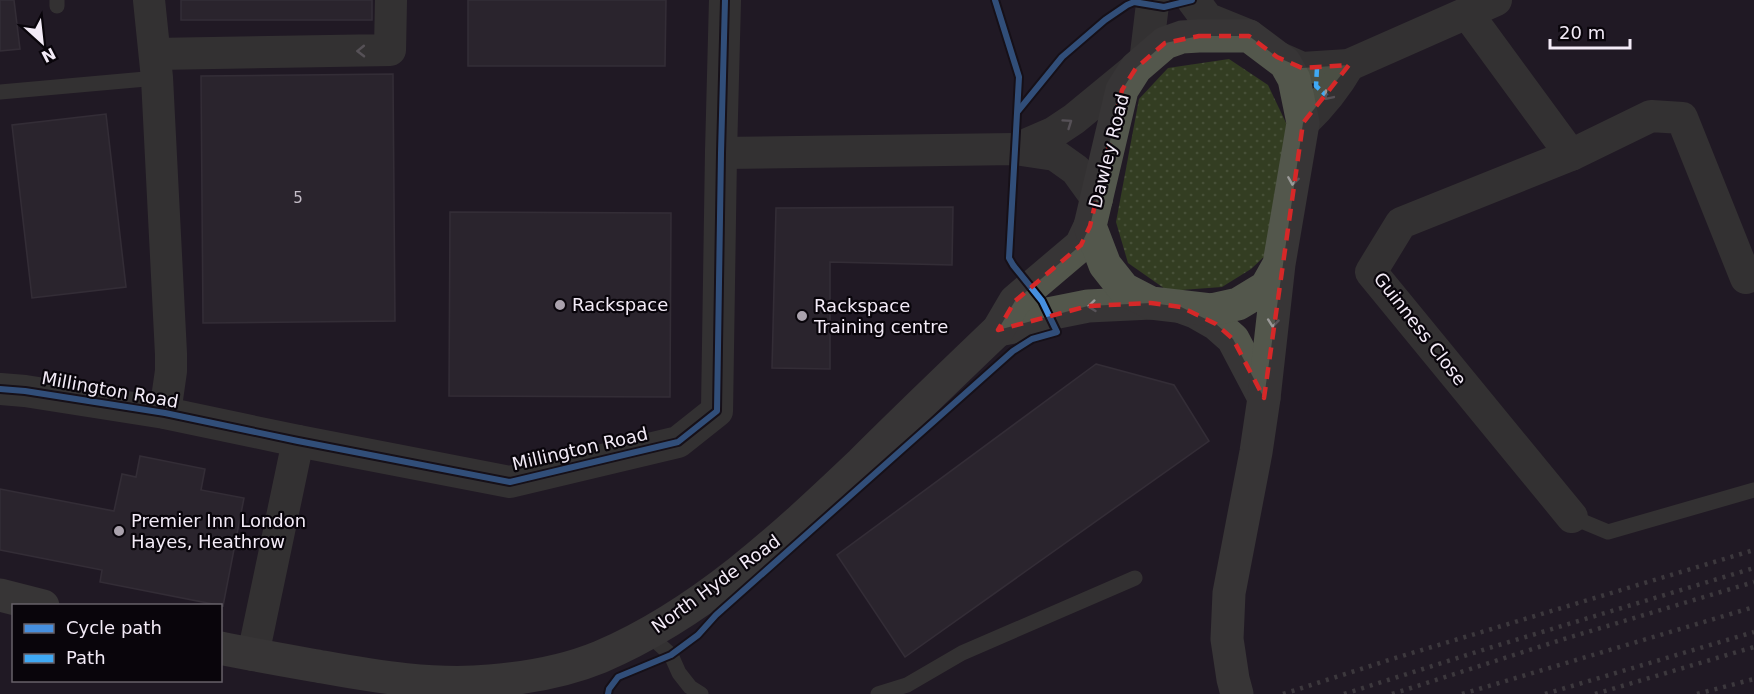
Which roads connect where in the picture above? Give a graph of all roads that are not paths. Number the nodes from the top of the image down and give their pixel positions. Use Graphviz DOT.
graph roads {
  1 [pos="149,0"];
  2 [pos="391,0"];
  3 [pos="725,0"];
  4 [pos="1153,0"];
  5 [pos="1192,0"];
  6 [pos="1496,0"];
  7 [pos="1467,13"];
  8 [pos="1249,36"];
  9 [pos="1277,57"];
  10 [pos="1141,63"];
  11 [pos="1349,65"];
  12 [pos="156,66"];
  13 [pos="0,92"];
  14 [pos="1303,123"];
  15 [pos="1016,149"];
  16 [pos="721,153"];
  17 [pos="1570,155"];
  18 [pos="1094,212"];
  19 [pos="1279,264"];
  20 [pos="1746,278"];
  21 [pos="1166,305"];
  22 [pos="998,330"];
  23 [pos="0,389"];
  24 [pos="1264,398"];
  25 [pos="165,413"];
  26 [pos="298,441"];
  27 [pos="1754,490"];
  28 [pos="1572,517"];
  29 [pos="1135,578"];
  30 [pos="0,595"];
  31 [pos="35,604"];
  32 [pos="648,634"];
  33 [pos="222,648"];
  34 [pos="253,655"];
  35 [pos="1235,686"];
  36 [pos="701,694"];
  37 [pos="878,694"];
  1 -- 12 [label="street, Millington Road"];
  2 -- 12 [label="street, one-way"];
  3 -- 16 [label="street, Millington Road"];
  4 -- 10 [label="street, Dawley Road"];
  5 -- 8 [label="street, Dawley Road"];
  6 -- 7 [label="street"];
  7 -- 11 [label="street"];
  7 -- 17 [label="street"];
  8 -- 9 [label="main road, Dawley Road"];
  8 -- 10 [label="main road, Dawley Road"];
  9 -- 11 [label="street"];
  9 -- 14 [label="main road, Dawley Road"];
  15 -- 10 [label="street, one-way"];
  10 -- 18 [label="main road, Dawley Road"];
  11 -- 14 [label="street, one-way"];
  12 -- 13 [label="lane"];
  12 -- 25 [label="street, Millington Road"];
  14 -- 19 [label="main road, Dawley Road, one-way"];
  15 -- 16 [label="street"];
  15 -- 18 [label="street"];
  16 -- 26 [label="street, Millington Road"];
  17 -- 20 [label="street, Guinness Close"];
  17 -- 28 [label="street, Guinness Close"];
  18 -- 21 [label="main road, Dawley Road"];
  18 -- 22 [label="main road, North Hyde Road"];
  19 -- 21 [label="main road, Dawley Road"];
  19 -- 24 [label="main road, Dawley Road, one-way"];
  21 -- 22 [label="main road, one-way"];
  21 -- 24 [label="main road, Dawley Road"];
  22 -- 32 [label="main road, North Hyde Road"];
  23 -- 25 [label="street, Millington Road"];
  24 -- 35 [label="main road, Dawley Road"];
  25 -- 26 [label="street, Millington Road"];
  26 -- 34 [label="street"];
  27 -- 28 [label="lane"];
  29 -- 37 [label="lane"];
  30 -- 31 [label="main road"];
  32 -- 34 [label="main road, North Hyde Road"];
  32 -- 36 [label="lane"];
  33 -- 34 [label="main road, North Hyde Road"];
}
